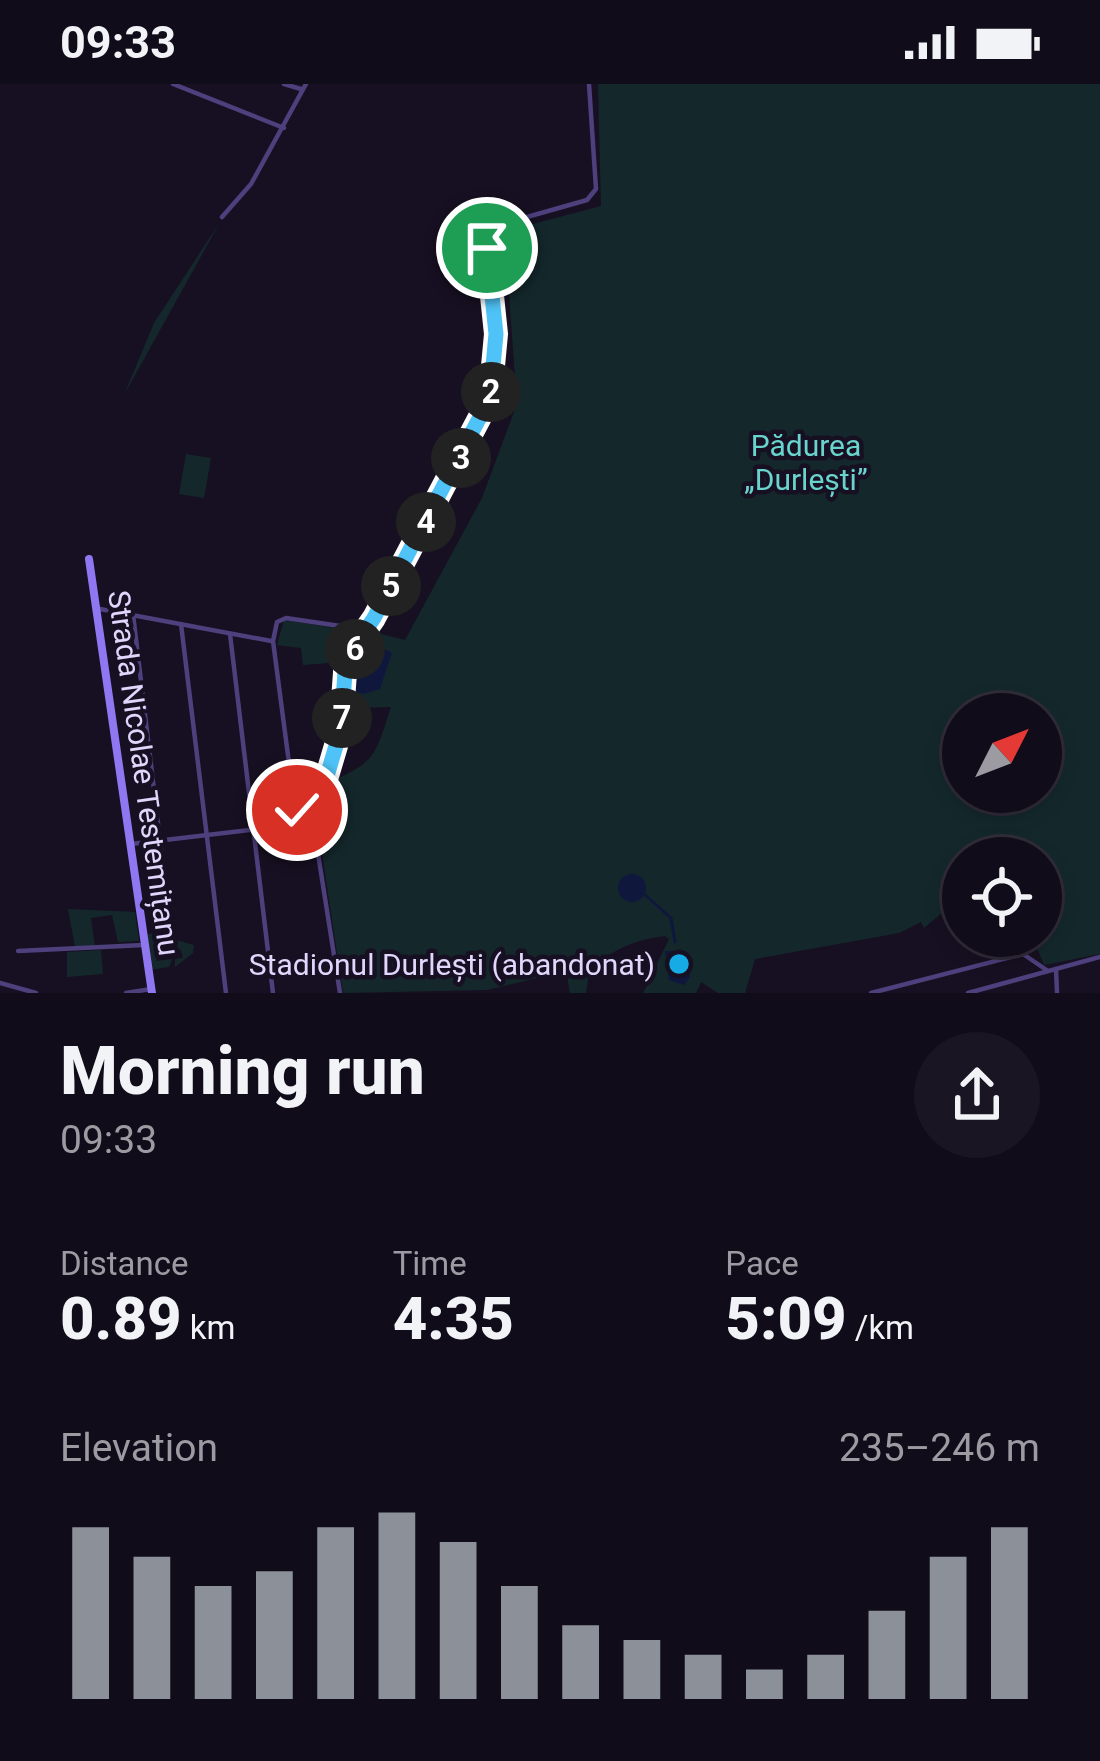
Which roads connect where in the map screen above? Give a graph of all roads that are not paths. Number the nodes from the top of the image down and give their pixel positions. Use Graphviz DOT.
graph roads {
  1 [pos="173,84"];
  2 [pos="284,84"];
  3 [pos="590,84"];
  4 [pos="304,87"];
  5 [pos="284,128"];
  6 [pos="222,217"];
  7 [pos="89,559"];
  8 [pos="100,609"];
  9 [pos="133,614"];
  10 [pos="181,625"];
  11 [pos="367,630"];
  12 [pos="230,634"];
  13 [pos="272,641"];
  14 [pos="313,823"];
  15 [pos="297,824"];
  16 [pos="253,829"];
  17 [pos="206,835"];
  18 [pos="160,841"];
  19 [pos="131,844"];
  20 [pos="171,932"];
  21 [pos="144,945"];
  22 [pos="18,951"];
  23 [pos="1100,957"];
  24 [pos="1056,969"];
  25 [pos="1048,971"];
  26 [pos="0,983"];
  27 [pos="151,991"];
  28 [pos="36,993"];
  29 [pos="126,993"];
  30 [pos="226,993"];
  31 [pos="273,993"];
  32 [pos="340,993"];
  33 [pos="871,993"];
  34 [pos="968,993"];
  35 [pos="1058,993"];
  1 -- 5 [label="street"];
  2 -- 4 [label="street"];
  3 -- 11 [label="street"];
  4 -- 5 [label="street"];
  5 -- 6 [label="street"];
  7 -- 8 [label="street, Strada Nicolae Testemițanu"];
  8 -- 9 [label="street"];
  8 -- 19 [label="street, Strada Nicolae Testemițanu"];
  9 -- 10 [label="street"];
  9 -- 18 [label="street"];
  10 -- 12 [label="street"];
  10 -- 17 [label="street"];
  11 -- 13 [label="street"];
  11 -- 14 [label="street"];
  12 -- 13 [label="street"];
  12 -- 16 [label="street"];
  13 -- 15 [label="street"];
  14 -- 15 [label="street"];
  14 -- 32 [label="street"];
  15 -- 16 [label="street"];
  16 -- 17 [label="street"];
  16 -- 31 [label="street"];
  17 -- 18 [label="street"];
  17 -- 30 [label="street"];
  18 -- 19 [label="street"];
  18 -- 20 [label="street"];
  19 -- 21 [label="street, Strada Nicolae Testemițanu"];
  21 -- 22 [label="street"];
  21 -- 27 [label="street, Strada Nicolae Testemițanu"];
  23 -- 24 [label="street"];
  24 -- 25 [label="street"];
  24 -- 35 [label="street"];
  25 -- 33 [label="street"];
  25 -- 34 [label="street"];
  26 -- 28 [label="street"];
  27 -- 29 [label="street"];
}
